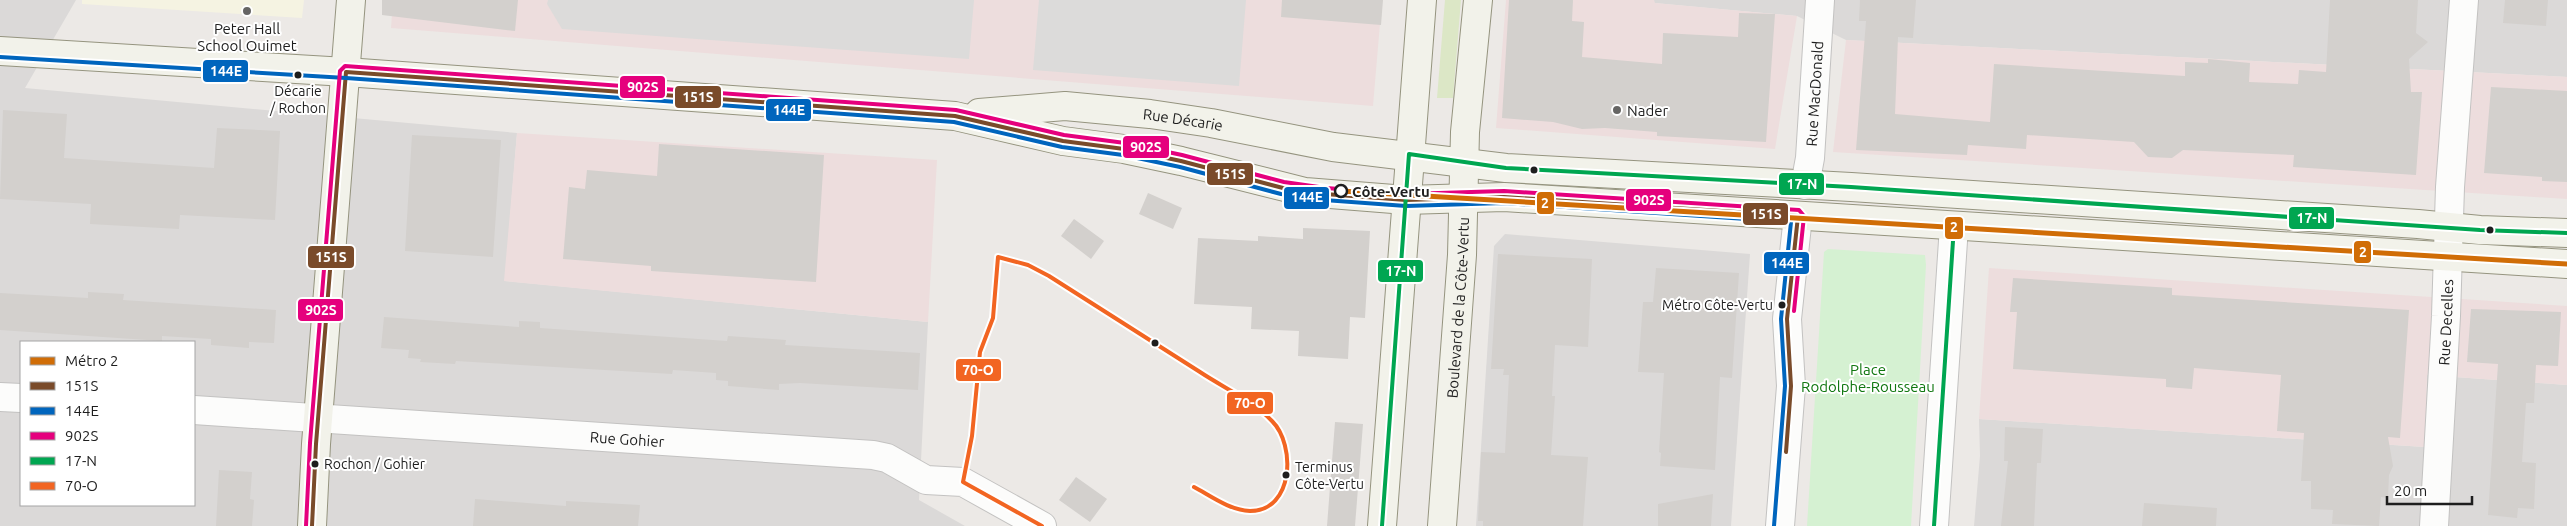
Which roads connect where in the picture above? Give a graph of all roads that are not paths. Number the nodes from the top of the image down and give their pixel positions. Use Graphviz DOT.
graph roads {
  1 [pos="352,0"];
  2 [pos="1422,0"];
  3 [pos="1478,0"];
  4 [pos="1820,0"];
  5 [pos="2464,0"];
  6 [pos="0,50"];
  7 [pos="346,72"];
  8 [pos="955,116"];
  9 [pos="1409,154"];
  10 [pos="1465,162"];
  11 [pos="1805,185"];
  12 [pos="1463,199"];
  13 [pos="1406,200"];
  14 [pos="1798,216"];
  15 [pos="1954,226"];
  16 [pos="2449,227"];
  17 [pos="2567,233"];
  18 [pos="2449,256"];
  19 [pos="2567,264"];
  20 [pos="0,397"];
  21 [pos="20,398"];
  22 [pos="195,410"];
  23 [pos="318,417"];
  24 [pos="312,526"];
  25 [pos="1042,526"];
  26 [pos="1382,526"];
  27 [pos="1442,526"];
  28 [pos="1780,526"];
  29 [pos="1934,526"];
  30 [pos="2434,526"];
  1 -- 7 [label="street"];
  2 -- 9 [label="street"];
  3 -- 10 [label="street, Boulevard de la Côte-Vertu"];
  4 -- 11 [label="street, Rue MacDonald"];
  5 -- 16 [label="street, Rue Decelles"];
  6 -- 7 [label="street, Rue Décarie"];
  7 -- 8 [label="street, Rue Décarie"];
  7 -- 23 [label="street"];
  8 -- 9 [label="street, Rue Décarie"];
  8 -- 13 [label="street, Rue Décarie"];
  9 -- 10 [label="street, Rue Décarie"];
  9 -- 13 [label="street"];
  10 -- 11 [label="street, Rue Décarie"];
  10 -- 12 [label="street, Boulevard de la Côte-Vertu"];
  11 -- 14 [label="street"];
  11 -- 16 [label="street, Rue Décarie"];
  12 -- 13 [label="street, Rue Décarie"];
  12 -- 14 [label="street, Rue Décarie"];
  12 -- 27 [label="street, Boulevard de la Côte-Vertu"];
  13 -- 26 [label="street"];
  14 -- 15 [label="street, Rue Décarie"];
  14 -- 28 [label="street"];
  15 -- 18 [label="street, Rue Décarie"];
  15 -- 29 [label="street"];
  16 -- 17 [label="street, Rue Décarie"];
  16 -- 18 [label="street, Rue Decelles"];
  18 -- 19 [label="street, Rue Décarie"];
  18 -- 30 [label="street, Rue Decelles"];
  20 -- 21 [label="street"];
  22 -- 23 [label="street, Rue Gohier"];
  23 -- 24 [label="street"];
  23 -- 25 [label="street, Rue Gohier"];
}
